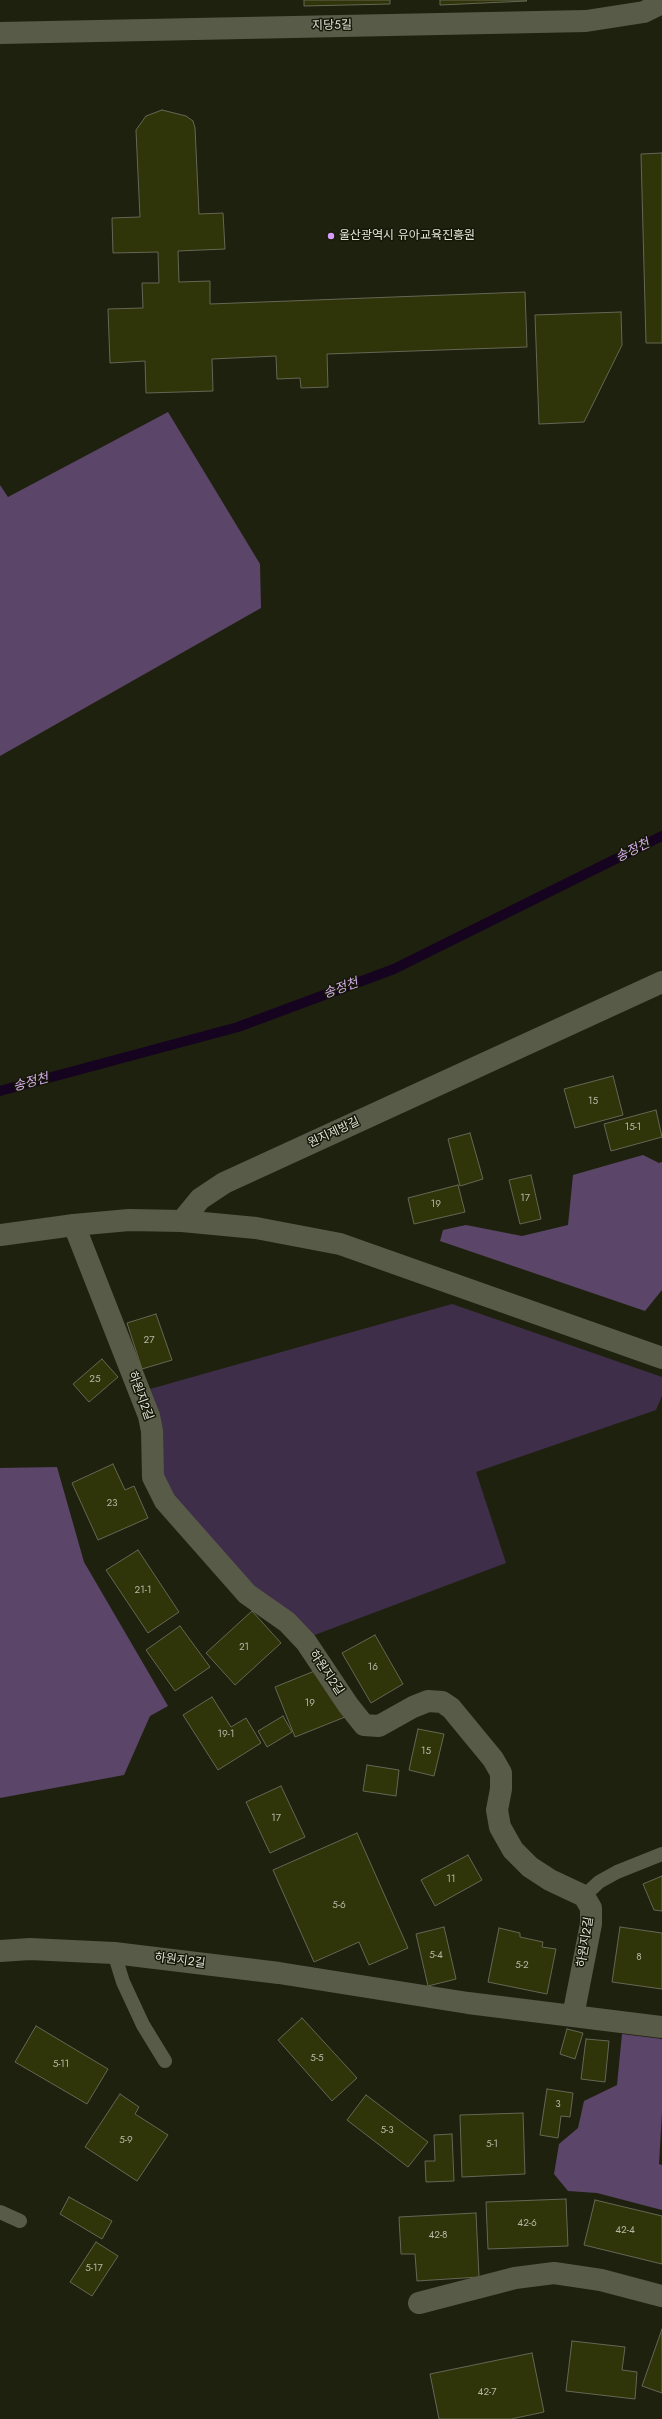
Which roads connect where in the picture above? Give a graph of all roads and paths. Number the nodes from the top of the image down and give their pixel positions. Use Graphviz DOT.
graph roads {
  1 [pos="662,3"];
  2 [pos="0,33"];
  3 [pos="662,982"];
  4 [pos="182,1220"];
  5 [pos="74,1225"];
  6 [pos="0,1236"];
  7 [pos="662,1358"];
  8 [pos="662,1854"];
  9 [pos="584,1896"];
  10 [pos="0,1951"];
  11 [pos="114,1953"];
  12 [pos="573,2016"];
  13 [pos="662,2027"];
  14 [pos="164,2061"];
  15 [pos="0,2212"];
  16 [pos="20,2221"];
  17 [pos="662,2296"];
  18 [pos="419,2303"];
  1 -- 2 [label="street, 지당5길"];
  3 -- 4 [label="street, 원지제방길"];
  4 -- 5 [label="street"];
  4 -- 7 [label="street"];
  5 -- 6 [label="street"];
  5 -- 9 [label="street, 하원지2길"];
  8 -- 9 [label="lane"];
  9 -- 12 [label="street, 하원지2길"];
  10 -- 11 [label="street, 하원지2길"];
  11 -- 12 [label="street, 하원지2길"];
  11 -- 14 [label="lane"];
  12 -- 13 [label="street, 하원지2길"];
  15 -- 16 [label="lane"];
  17 -- 18 [label="street"];
}
